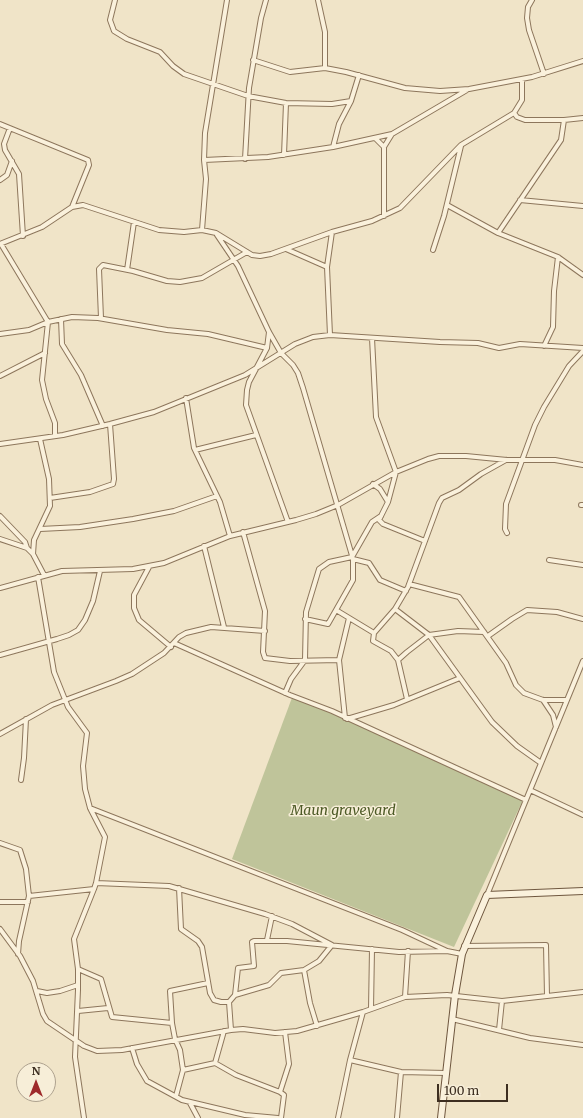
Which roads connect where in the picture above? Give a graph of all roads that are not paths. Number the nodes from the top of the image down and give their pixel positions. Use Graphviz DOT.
graph roads {
  1 [pos="115,0"];
  2 [pos="227,0"];
  3 [pos="266,0"];
  4 [pos="318,0"];
  5 [pos="532,0"];
  6 [pos="253,60"];
  7 [pos="583,60"];
  8 [pos="325,68"];
  9 [pos="544,74"];
  10 [pos="359,75"];
  11 [pos="522,79"];
  12 [pos="212,85"];
  13 [pos="469,89"];
  14 [pos="248,96"];
  15 [pos="351,101"];
  16 [pos="286,103"];
  17 [pos="514,112"];
  18 [pos="583,118"];
  19 [pos="564,120"];
  20 [pos="0,124"];
  21 [pos="10,128"];
  22 [pos="392,134"];
  23 [pos="375,138"];
  24 [pos="461,145"];
  25 [pos="333,147"];
  26 [pos="384,147"];
  27 [pos="284,155"];
  28 [pos="245,159"];
  29 [pos="204,160"];
  30 [pos="12,161"];
  31 [pos="0,180"];
  32 [pos="520,200"];
  33 [pos="447,205"];
  34 [pos="583,206"];
  35 [pos="72,208"];
  36 [pos="384,216"];
  37 [pos="134,222"];
  38 [pos="202,230"];
  39 [pos="332,232"];
  40 [pos="216,233"];
  41 [pos="498,234"];
  42 [pos="23,236"];
  43 [pos="0,244"];
  44 [pos="286,249"];
  45 [pos="432,250"];
  46 [pos="247,252"];
  47 [pos="558,257"];
  48 [pos="235,261"];
  49 [pos="327,267"];
  50 [pos="127,270"];
  51 [pos="583,275"];
  52 [pos="101,318"];
  53 [pos="60,319"];
  54 [pos="48,322"];
  55 [pos="269,332"];
  56 [pos="0,334"];
  57 [pos="330,335"];
  58 [pos="372,338"];
  59 [pos="544,346"];
  60 [pos="267,348"];
  61 [pos="583,349"];
  62 [pos="45,353"];
  63 [pos="281,353"];
  64 [pos="255,370"];
  65 [pos="0,376"];
  66 [pos="186,398"];
  67 [pos="110,424"];
  68 [pos="103,426"];
  69 [pos="256,435"];
  70 [pos="55,436"];
  71 [pos="40,439"];
  72 [pos="0,444"];
  73 [pos="195,450"];
  74 [pos="507,460"];
  75 [pos="523,460"];
  76 [pos="583,465"];
  77 [pos="396,472"];
  78 [pos="373,484"];
  79 [pos="217,496"];
  80 [pos="50,498"];
  81 [pos="388,502"];
  82 [pos="338,504"];
  83 [pos="0,516"];
  84 [pos="381,516"];
  85 [pos="288,522"];
  86 [pos="40,529"];
  87 [pos="243,532"];
  88 [pos="507,533"];
  89 [pos="230,536"];
  90 [pos="0,539"];
  91 [pos="425,541"];
  92 [pos="204,546"];
  93 [pos="27,548"];
  94 [pos="33,554"];
  95 [pos="353,558"];
  96 [pos="549,560"];
  97 [pos="583,565"];
  98 [pos="149,567"];
  99 [pos="100,571"];
  100 [pos="44,575"];
  101 [pos="38,577"];
  102 [pos="409,584"];
  103 [pos="0,588"];
  104 [pos="406,591"];
  105 [pos="394,609"];
  106 [pos="336,610"];
  107 [pos="306,618"];
  108 [pos="349,618"];
  109 [pos="583,619"];
  110 [pos="224,627"];
  111 [pos="266,631"];
  112 [pos="485,632"];
  113 [pos="374,633"];
  114 [pos="429,635"];
  115 [pos="488,636"];
  116 [pos="48,642"];
  117 [pos="173,645"];
  118 [pos="0,654"];
  119 [pos="305,660"];
  120 [pos="339,660"];
  121 [pos="398,660"];
  122 [pos="582,664"];
  123 [pos="460,678"];
  124 [pos="285,693"];
  125 [pos="65,699"];
  126 [pos="407,699"];
  127 [pos="543,700"];
  128 [pos="567,700"];
  129 [pos="346,718"];
  130 [pos="26,719"];
  131 [pos="556,728"];
  132 [pos="0,734"];
  133 [pos="541,763"];
  134 [pos="21,780"];
  135 [pos="530,790"];
  136 [pos="526,800"];
  137 [pos="90,808"];
  138 [pos="583,815"];
  139 [pos="0,843"];
  140 [pos="96,883"];
  141 [pos="179,888"];
  142 [pos="94,889"];
  143 [pos="583,891"];
  144 [pos="487,895"];
  145 [pos="28,896"];
  146 [pos="0,902"];
  147 [pos="28,902"];
  148 [pos="272,916"];
  149 [pos="0,929"];
  150 [pos="267,940"];
  151 [pos="332,945"];
  152 [pos="464,946"];
  153 [pos="372,949"];
  154 [pos="408,951"];
  155 [pos="447,951"];
  156 [pos="18,954"];
  157 [pos="462,954"];
  158 [pos="78,969"];
  159 [pos="304,970"];
  160 [pos="208,983"];
  161 [pos="78,985"];
  162 [pos="37,991"];
  163 [pos="583,992"];
  164 [pos="235,995"];
  165 [pos="455,995"];
  166 [pos="405,996"];
  167 [pos="548,996"];
  168 [pos="502,1001"];
  169 [pos="229,1002"];
  170 [pos="108,1008"];
  171 [pos="371,1009"];
  172 [pos="78,1011"];
  173 [pos="363,1012"];
  174 [pos="452,1019"];
  175 [pos="172,1023"];
  176 [pos="317,1026"];
  177 [pos="231,1030"];
  178 [pos="499,1030"];
  179 [pos="224,1031"];
  180 [pos="285,1032"];
  181 [pos="175,1039"];
  182 [pos="75,1040"];
  183 [pos="583,1045"];
  184 [pos="132,1048"];
  185 [pos="350,1060"];
  186 [pos="215,1064"];
  187 [pos="183,1070"];
  188 [pos="401,1072"];
  189 [pos="446,1073"];
  190 [pos="280,1092"];
  191 [pos="176,1096"];
  192 [pos="190,1103"];
  193 [pos="245,1116"];
  194 [pos="84,1118"];
  195 [pos="198,1118"];
  196 [pos="280,1118"];
  197 [pos="338,1118"];
  198 [pos="397,1118"];
  199 [pos="441,1118"];
  1 -- 12 [label="street"];
  2 -- 12 [label="street"];
  3 -- 6 [label="street"];
  4 -- 8 [label="street"];
  5 -- 9 [label="street"];
  6 -- 8 [label="street"];
  6 -- 14 [label="street"];
  7 -- 9 [label="street"];
  8 -- 10 [label="street"];
  9 -- 11 [label="street"];
  10 -- 13 [label="street"];
  10 -- 15 [label="street"];
  11 -- 13 [label="street"];
  11 -- 17 [label="street"];
  12 -- 14 [label="street"];
  12 -- 29 [label="street"];
  13 -- 22 [label="street"];
  14 -- 16 [label="street"];
  14 -- 28 [label="street"];
  15 -- 16 [label="street"];
  15 -- 25 [label="street"];
  16 -- 27 [label="street"];
  17 -- 19 [label="street"];
  17 -- 24 [label="street"];
  18 -- 19 [label="street"];
  19 -- 32 [label="street"];
  20 -- 21 [label="street"];
  21 -- 30 [label="street"];
  21 -- 35 [label="street"];
  22 -- 23 [label="street"];
  22 -- 26 [label="street"];
  23 -- 25 [label="street"];
  23 -- 26 [label="street"];
  24 -- 33 [label="street"];
  24 -- 36 [label="street"];
  25 -- 27 [label="street"];
  26 -- 36 [label="street"];
  27 -- 28 [label="street"];
  28 -- 29 [label="street"];
  29 -- 38 [label="street"];
  30 -- 31 [label="street"];
  30 -- 42 [label="street"];
  32 -- 34 [label="street"];
  32 -- 41 [label="street"];
  33 -- 41 [label="street"];
  33 -- 45 [label="street"];
  35 -- 37 [label="street"];
  35 -- 42 [label="street"];
  36 -- 39 [label="street"];
  37 -- 38 [label="street"];
  37 -- 50 [label="street"];
  38 -- 40 [label="street"];
  39 -- 44 [label="street"];
  39 -- 49 [label="street"];
  40 -- 46 [label="street"];
  40 -- 48 [label="street"];
  41 -- 47 [label="street"];
  42 -- 43 [label="street"];
  43 -- 54 [label="street"];
  44 -- 46 [label="street"];
  44 -- 49 [label="street"];
  46 -- 48 [label="street"];
  47 -- 51 [label="street"];
  47 -- 59 [label="street"];
  48 -- 50 [label="street"];
  48 -- 55 [label="street"];
  49 -- 57 [label="street"];
  50 -- 52 [label="street"];
  52 -- 53 [label="street"];
  52 -- 60 [label="street"];
  53 -- 54 [label="street"];
  53 -- 68 [label="street"];
  54 -- 56 [label="street"];
  54 -- 62 [label="street"];
  55 -- 60 [label="street"];
  55 -- 63 [label="street"];
  57 -- 58 [label="street"];
  57 -- 63 [label="street"];
  58 -- 59 [label="street"];
  58 -- 77 [label="street"];
  59 -- 61 [label="street"];
  60 -- 64 [label="street"];
  61 -- 75 [label="street"];
  62 -- 65 [label="street"];
  62 -- 70 [label="street"];
  63 -- 64 [label="street"];
  63 -- 82 [label="street"];
  64 -- 66 [label="street"];
  64 -- 69 [label="street"];
  66 -- 67 [label="street"];
  66 -- 73 [label="street"];
  67 -- 68 [label="street"];
  67 -- 80 [label="street"];
  68 -- 70 [label="street"];
  69 -- 73 [label="street"];
  69 -- 85 [label="street"];
  70 -- 71 [label="street"];
  71 -- 72 [label="street"];
  71 -- 80 [label="street"];
  73 -- 79 [label="street"];
  74 -- 75 [label="street"];
  74 -- 77 [label="street"];
  74 -- 91 [label="street"];
  75 -- 76 [label="street"];
  75 -- 88 [label="street"];
  77 -- 78 [label="street"];
  77 -- 81 [label="street"];
  78 -- 81 [label="street"];
  78 -- 82 [label="street"];
  79 -- 86 [label="street"];
  79 -- 89 [label="street"];
  80 -- 86 [label="street"];
  81 -- 84 [label="street"];
  82 -- 85 [label="street"];
  82 -- 95 [label="street"];
  83 -- 93 [label="street"];
  84 -- 91 [label="street"];
  84 -- 95 [label="street"];
  85 -- 87 [label="street"];
  86 -- 94 [label="street"];
  87 -- 89 [label="street"];
  87 -- 111 [label="street"];
  89 -- 92 [label="street"];
  90 -- 93 [label="street"];
  91 -- 102 [label="street"];
  92 -- 98 [label="street"];
  92 -- 110 [label="street"];
  93 -- 94 [label="street"];
  94 -- 100 [label="street"];
  95 -- 104 [label="street"];
  95 -- 106 [label="street"];
  95 -- 107 [label="street"];
  96 -- 97 [label="street"];
  98 -- 99 [label="street"];
  98 -- 117 [label="street"];
  99 -- 100 [label="street"];
  99 -- 116 [label="street"];
  100 -- 101 [label="street"];
  101 -- 103 [label="street"];
  101 -- 116 [label="street"];
  102 -- 104 [label="street"];
  102 -- 112 [label="street"];
  104 -- 105 [label="street"];
  105 -- 113 [label="street"];
  105 -- 114 [label="street"];
  106 -- 107 [label="street"];
  106 -- 108 [label="street"];
  107 -- 119 [label="street"];
  108 -- 113 [label="street"];
  108 -- 120 [label="street"];
  109 -- 115 [label="street"];
  110 -- 111 [label="street"];
  110 -- 117 [label="street"];
  111 -- 119 [label="street"];
  112 -- 114 [label="street"];
  112 -- 115 [label="street"];
  113 -- 121 [label="street"];
  114 -- 121 [label="street"];
  114 -- 123 [label="street"];
  115 -- 127 [label="street"];
  116 -- 118 [label="street"];
  116 -- 125 [label="street"];
  117 -- 124 [label="street"];
  117 -- 125 [label="street"];
  119 -- 120 [label="street"];
  119 -- 124 [label="street"];
  120 -- 129 [label="street"];
  121 -- 126 [label="street"];
  122 -- 128 [label="street"];
  123 -- 126 [label="street"];
  123 -- 133 [label="street"];
  124 -- 129 [label="street"];
  125 -- 130 [label="street"];
  125 -- 137 [label="street"];
  126 -- 129 [label="street"];
  127 -- 128 [label="street"];
  127 -- 131 [label="street"];
  128 -- 131 [label="street"];
  129 -- 136 [label="street"];
  130 -- 132 [label="street"];
  130 -- 134 [label="street"];
  131 -- 133 [label="street"];
  133 -- 135 [label="street"];
  135 -- 136 [label="street"];
  135 -- 138 [label="street"];
  136 -- 144 [label="street"];
  137 -- 140 [label="street"];
  137 -- 155 [label="street"];
  139 -- 145 [label="street"];
  140 -- 141 [label="street"];
  140 -- 142 [label="street"];
  141 -- 148 [label="street"];
  141 -- 160 [label="street"];
  142 -- 145 [label="street"];
  142 -- 158 [label="street"];
  143 -- 144 [label="street"];
  144 -- 152 [label="street"];
  145 -- 147 [label="street"];
  146 -- 147 [label="street"];
  147 -- 156 [label="street"];
  148 -- 150 [label="street"];
  148 -- 151 [label="street"];
  149 -- 156 [label="street"];
  150 -- 151 [label="street"];
  150 -- 164 [label="street"];
  151 -- 153 [label="street"];
  151 -- 159 [label="street"];
  152 -- 157 [label="street"];
  152 -- 167 [label="street"];
  153 -- 154 [label="street"];
  153 -- 171 [label="street"];
  154 -- 155 [label="street"];
  154 -- 166 [label="street"];
  155 -- 157 [label="street"];
  156 -- 162 [label="street"];
  157 -- 165 [label="street"];
  158 -- 161 [label="street"];
  158 -- 170 [label="street"];
  159 -- 164 [label="street"];
  159 -- 176 [label="street"];
  160 -- 169 [label="street"];
  160 -- 175 [label="street"];
  161 -- 162 [label="street"];
  161 -- 172 [label="street"];
  162 -- 182 [label="street"];
  163 -- 167 [label="street"];
  164 -- 169 [label="street"];
  165 -- 166 [label="street"];
  165 -- 168 [label="street"];
  165 -- 174 [label="street"];
  166 -- 171 [label="street"];
  167 -- 168 [label="street"];
  168 -- 178 [label="street"];
  169 -- 177 [label="street"];
  170 -- 172 [label="street"];
  170 -- 175 [label="street"];
  171 -- 173 [label="street"];
  172 -- 182 [label="street"];
  173 -- 176 [label="street"];
  173 -- 185 [label="street"];
  174 -- 178 [label="street"];
  174 -- 189 [label="street"];
  175 -- 181 [label="street"];
  176 -- 180 [label="street"];
  177 -- 179 [label="street"];
  177 -- 180 [label="street"];
  178 -- 183 [label="street"];
  179 -- 181 [label="street"];
  179 -- 186 [label="street"];
  180 -- 190 [label="street"];
  181 -- 184 [label="street"];
  181 -- 187 [label="street"];
  182 -- 184 [label="street"];
  182 -- 194 [label="street"];
  184 -- 191 [label="street"];
  185 -- 188 [label="street"];
  185 -- 197 [label="street"];
  186 -- 187 [label="street"];
  186 -- 190 [label="street"];
  187 -- 191 [label="street"];
  188 -- 189 [label="street"];
  188 -- 198 [label="street"];
  189 -- 199 [label="street"];
  190 -- 196 [label="street"];
  191 -- 192 [label="street"];
  192 -- 193 [label="street"];
  192 -- 195 [label="street"];
  193 -- 196 [label="street"];
}
